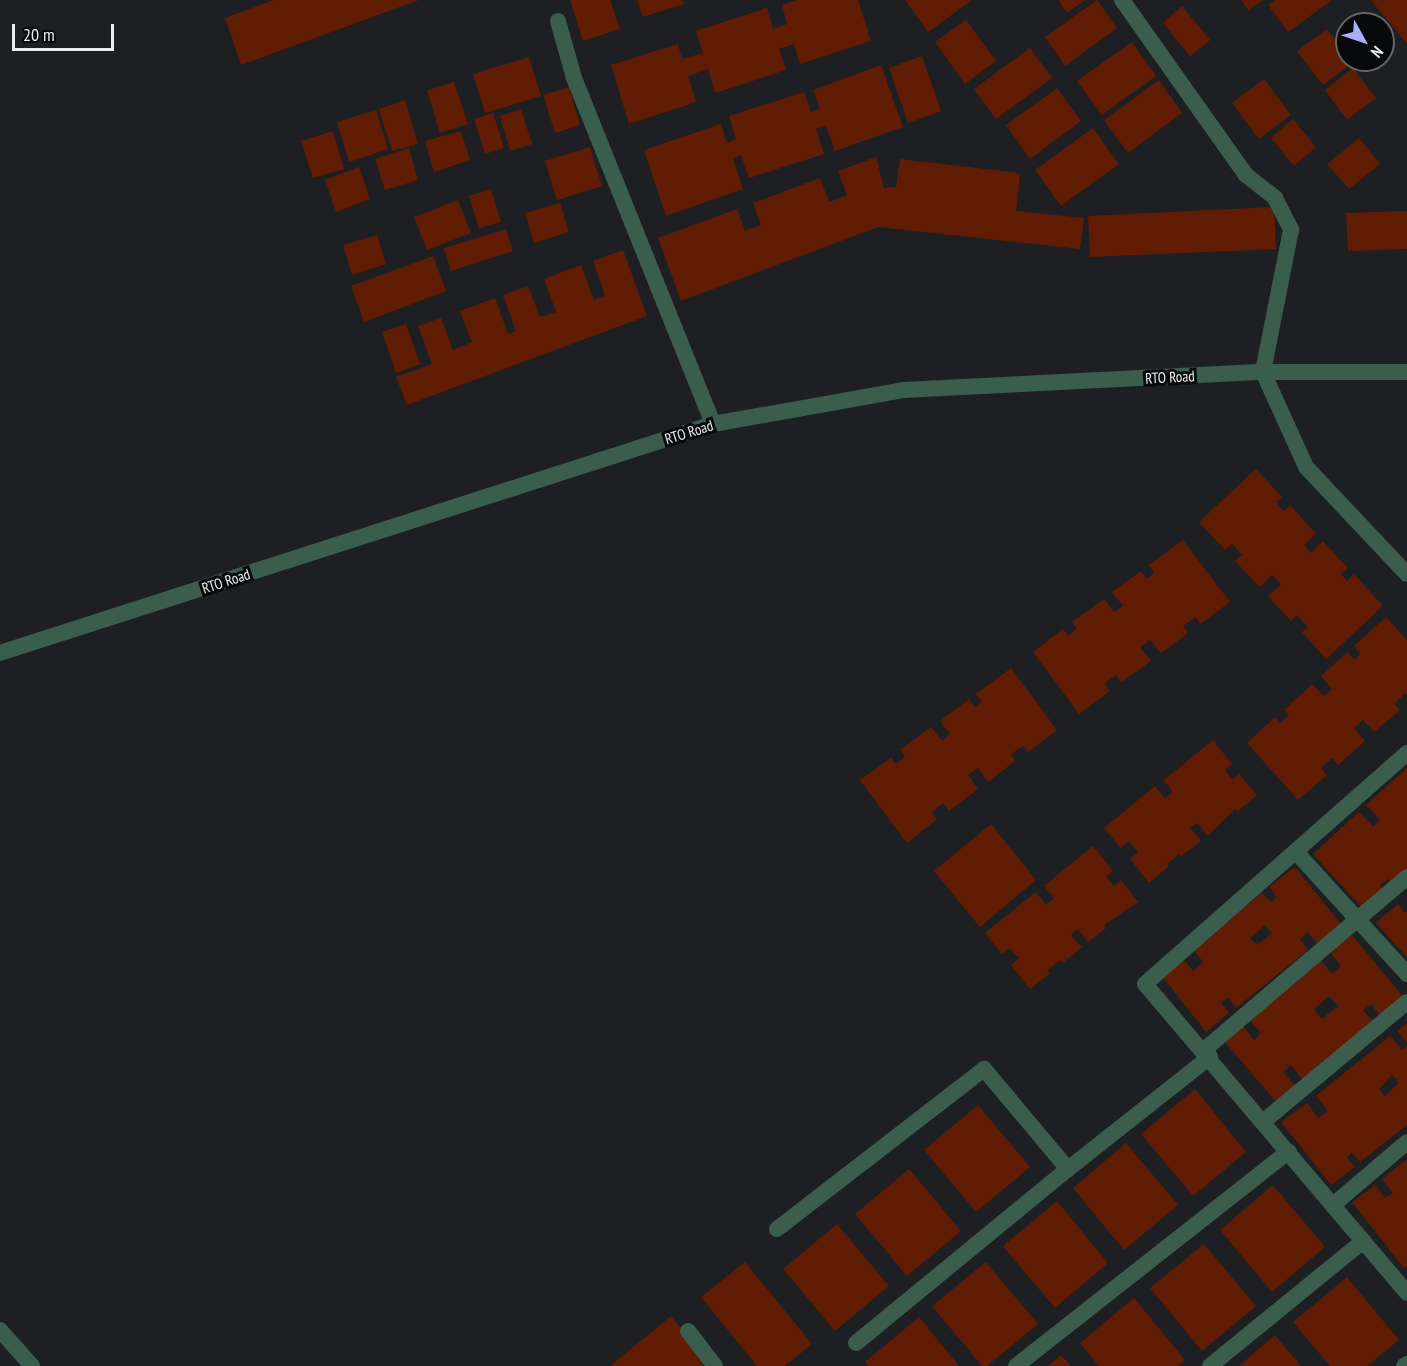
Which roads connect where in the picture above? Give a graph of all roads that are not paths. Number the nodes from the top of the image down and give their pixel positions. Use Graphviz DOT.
graph roads {
  1 [pos="1122,0"];
  2 [pos="558,21"];
  3 [pos="1263,372"];
  4 [pos="1407,372"];
  5 [pos="713,424"];
  6 [pos="1407,574"];
  7 [pos="0,653"];
  8 [pos="1407,753"];
  9 [pos="1297,853"];
  10 [pos="1407,877"];
  11 [pos="1357,920"];
  12 [pos="1407,974"];
  13 [pos="1407,1002"];
  14 [pos="1207,1054"];
  15 [pos="1264,1121"];
  16 [pos="1407,1142"];
  17 [pos="1289,1151"];
  18 [pos="1068,1169"];
  19 [pos="1333,1205"];
  20 [pos="777,1229"];
  21 [pos="1364,1241"];
  22 [pos="1405,1286"];
  23 [pos="0,1329"];
  24 [pos="688,1331"];
  25 [pos="856,1343"];
  26 [pos="32,1366"];
  27 [pos="715,1366"];
  28 [pos="1016,1366"];
  29 [pos="1210,1366"];
  1 -- 3 [label="street"];
  2 -- 5 [label="street"];
  3 -- 4 [label="street, RTO Road"];
  3 -- 5 [label="street, RTO Road"];
  3 -- 6 [label="street"];
  5 -- 7 [label="street, RTO Road"];
  8 -- 9 [label="street"];
  9 -- 11 [label="street"];
  9 -- 14 [label="street"];
  10 -- 11 [label="street"];
  11 -- 12 [label="street"];
  11 -- 14 [label="street"];
  13 -- 15 [label="street"];
  14 -- 15 [label="street"];
  14 -- 18 [label="street"];
  15 -- 17 [label="street"];
  16 -- 19 [label="street"];
  17 -- 19 [label="street"];
  17 -- 28 [label="street"];
  18 -- 20 [label="street"];
  18 -- 25 [label="street"];
  19 -- 21 [label="street"];
  21 -- 22 [label="street"];
  21 -- 29 [label="street"];
  23 -- 26 [label="street"];
  24 -- 27 [label="street"];
}
